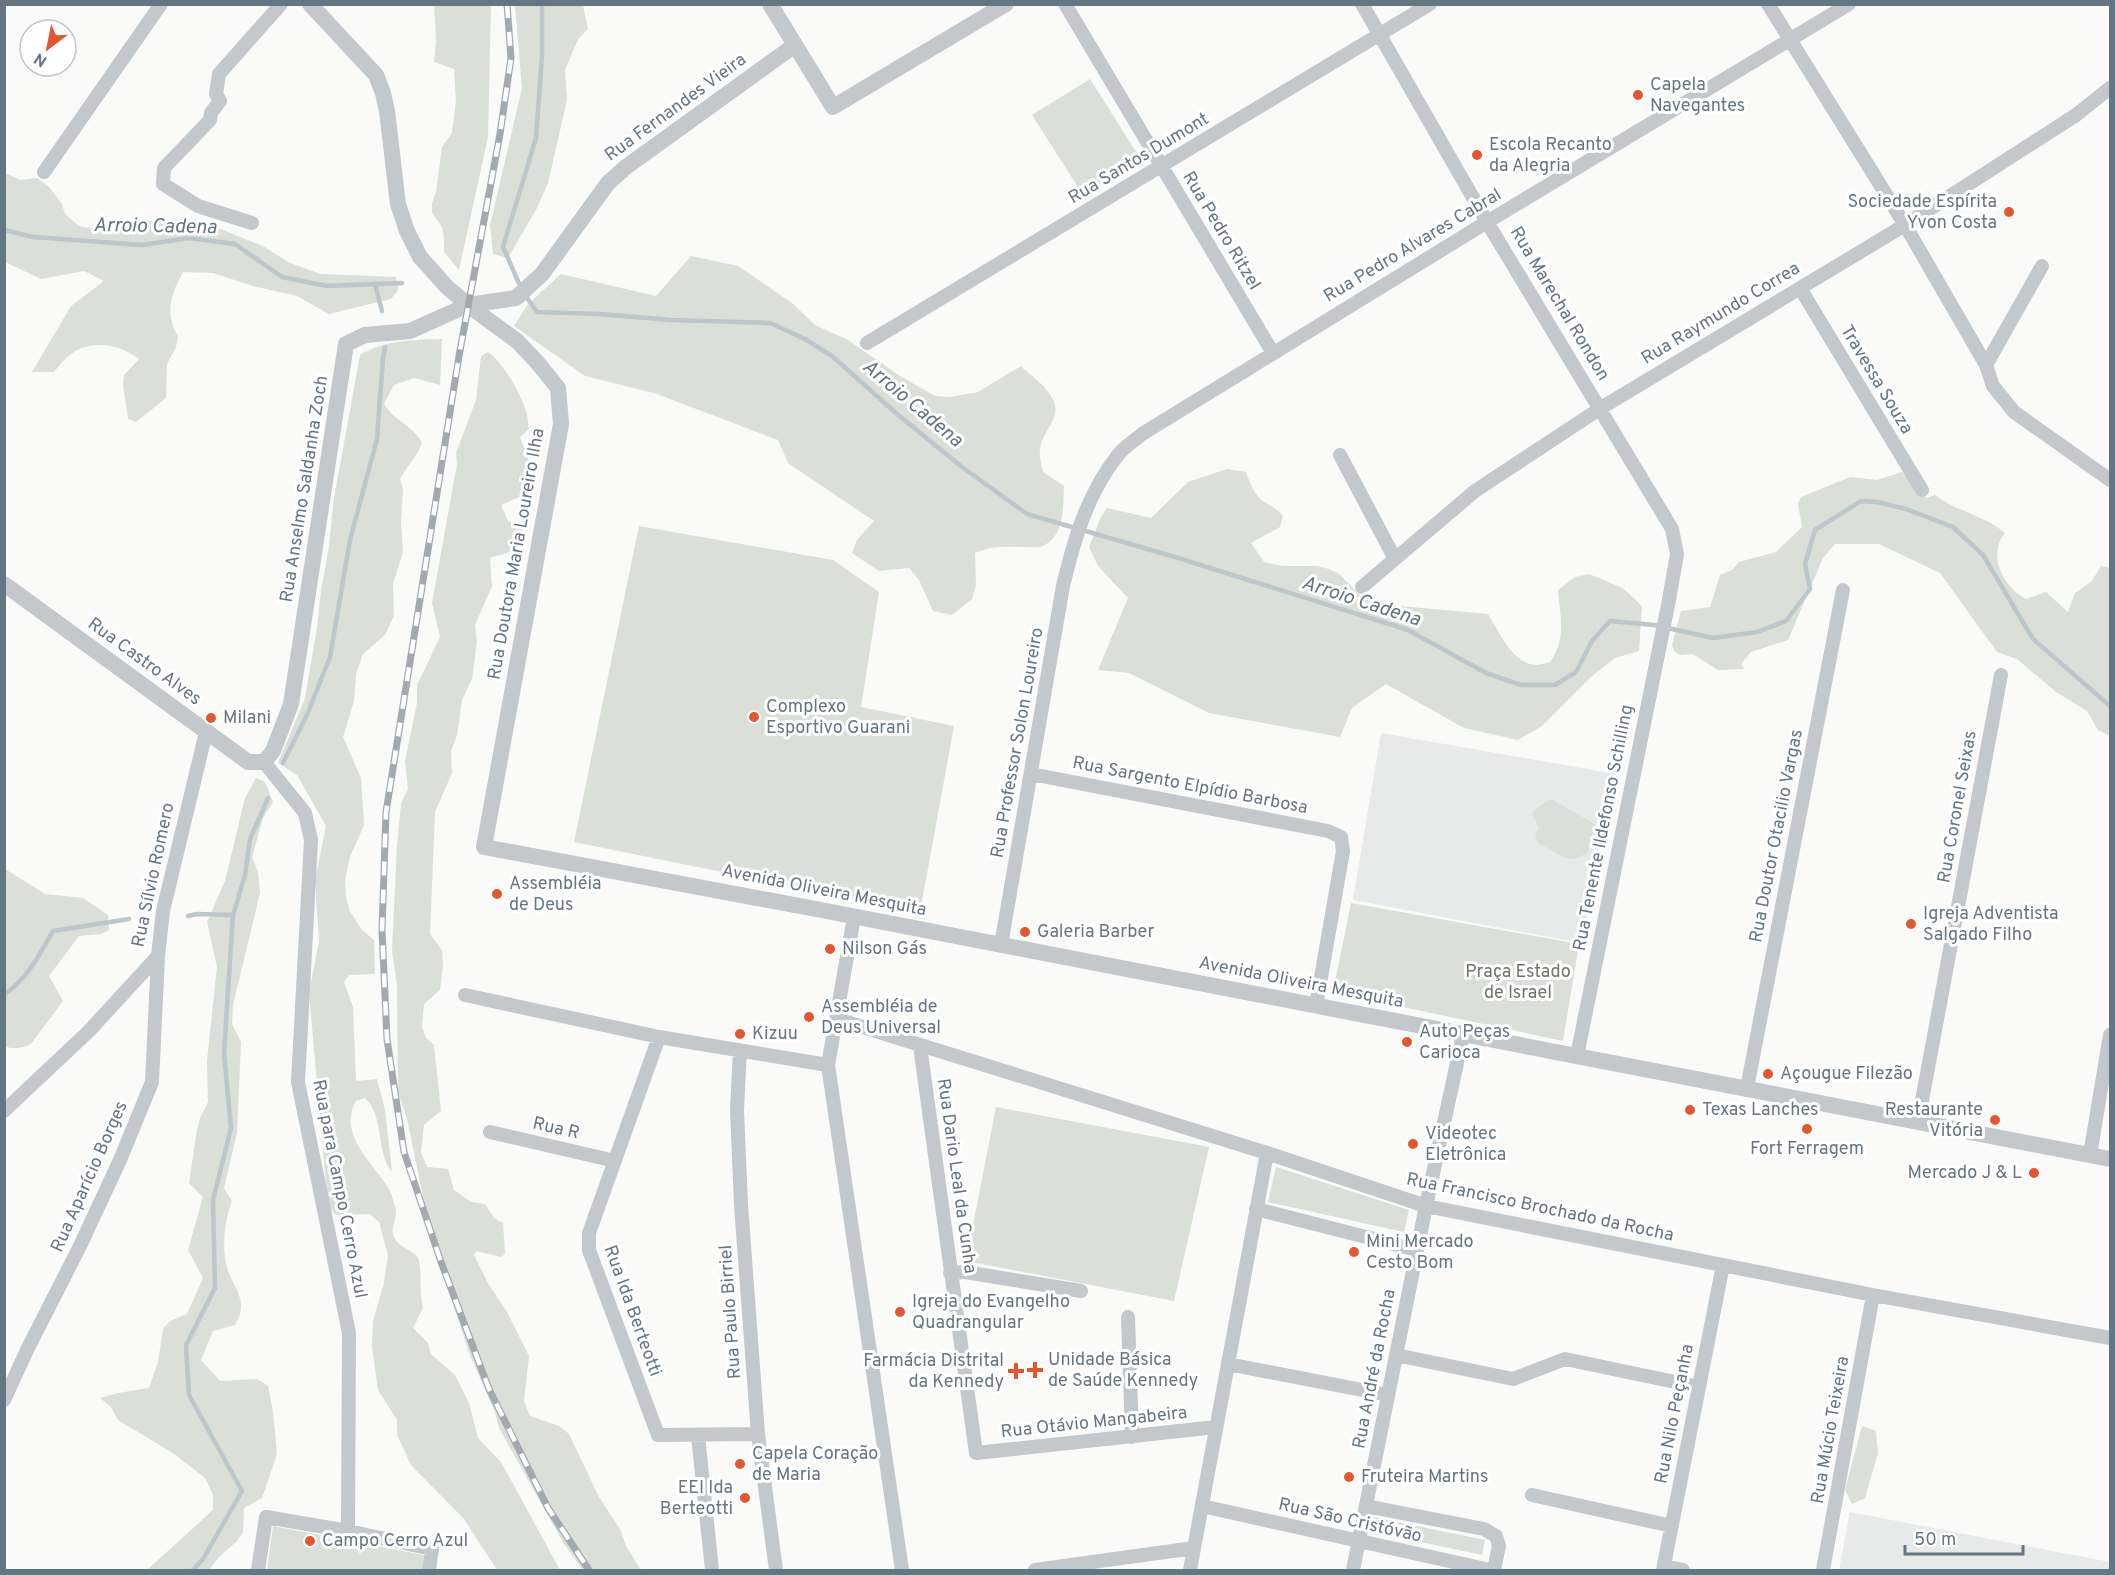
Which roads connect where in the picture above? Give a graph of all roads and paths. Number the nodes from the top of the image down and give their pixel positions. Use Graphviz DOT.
graph roads {
  1 [pos="161,4"];
  2 [pos="281,4"];
  3 [pos="310,4"];
  4 [pos="770,4"];
  5 [pos="1006,4"];
  6 [pos="1065,4"];
  7 [pos="1362,4"];
  8 [pos="1430,4"];
  9 [pos="1768,4"];
  10 [pos="1849,4"];
  11 [pos="1380,35"];
  12 [pos="1791,41"];
  13 [pos="795,45"];
  14 [pos="2110,88"];
  15 [pos="1161,166"];
  16 [pos="44,172"];
  17 [pos="1487,222"];
  18 [pos="252,223"];
  19 [pos="1905,225"];
  20 [pos="2042,266"];
  21 [pos="1800,288"];
  22 [pos="468,305"];
  23 [pos="867,344"];
  24 [pos="1273,353"];
  25 [pos="1986,365"];
  26 [pos="1601,408"];
  27 [pos="1340,455"];
  28 [pos="2110,480"];
  29 [pos="1922,490"];
  30 [pos="1085,511"];
  31 [pos="1395,559"];
  32 [pos="4,584"];
  33 [pos="1362,587"];
  34 [pos="1843,590"];
  35 [pos="1659,642"];
  36 [pos="2001,675"];
  37 [pos="206,732"];
  38 [pos="264,762"];
  39 [pos="1031,774"];
  40 [pos="484,848"];
  41 [pos="854,916"];
  42 [pos="1001,945"];
  43 [pos="158,956"];
  44 [pos="465,995"];
  45 [pos="1317,1006"];
  46 [pos="837,1019"];
  47 [pos="1463,1035"];
  48 [pos="2110,1035"];
  49 [pos="658,1037"];
  50 [pos="920,1046"];
  51 [pos="740,1050"];
  52 [pos="1577,1056"];
  53 [pos="828,1065"];
  54 [pos="1747,1088"];
  55 [pos="4,1111"];
  56 [pos="1918,1122"];
  57 [pos="490,1132"];
  58 [pos="1267,1153"];
  59 [pos="2090,1155"];
  60 [pos="2110,1159"];
  61 [pos="615,1161"];
  62 [pos="1426,1206"];
  63 [pos="1257,1209"];
  64 [pos="1417,1250"];
  65 [pos="1723,1265"];
  66 [pos="951,1273"];
  67 [pos="1081,1291"];
  68 [pos="1873,1295"];
  69 [pos="1128,1317"];
  70 [pos="2110,1338"];
  71 [pos="1396,1355"];
  72 [pos="1228,1364"];
  73 [pos="1699,1387"];
  74 [pos="1388,1395"];
  75 [pos="4,1400"];
  76 [pos="1216,1428"];
  77 [pos="758,1434"];
  78 [pos="698,1436"];
  79 [pos="1132,1437"];
  80 [pos="976,1454"];
  81 [pos="1532,1495"];
  82 [pos="1202,1506"];
  83 [pos="1366,1506"];
  84 [pos="1672,1526"];
  85 [pos="348,1531"];
  86 [pos="1358,1542"];
  87 [pos="1194,1548"];
  88 [pos="1663,1568"];
  89 [pos="258,1570"];
  90 [pos="429,1570"];
  91 [pos="712,1570"];
  92 [pos="776,1570"];
  93 [pos="902,1570"];
  94 [pos="1035,1570"];
  95 [pos="1190,1570"];
  96 [pos="1353,1570"];
  97 [pos="1492,1570"];
  98 [pos="1683,1570"];
  99 [pos="1823,1570"];
  1 -- 16 [label="street"];
  2 -- 18 [label="street"];
  3 -- 22 [label="street"];
  4 -- 13 [label="street"];
  5 -- 13 [label="street"];
  6 -- 15 [label="street, Rua Pedro Ritzel"];
  7 -- 11 [label="street, Rua Marechal Rondon"];
  8 -- 11 [label="street, Rua Santos Dumont"];
  9 -- 12 [label="street"];
  10 -- 12 [label="street, Rua Pedro Alvares Cabral"];
  11 -- 15 [label="street, Rua Santos Dumont"];
  11 -- 17 [label="street, Rua Marechal Rondon"];
  12 -- 17 [label="street, Rua Pedro Alvares Cabral"];
  12 -- 19 [label="street"];
  13 -- 22 [label="street, Rua Fernandes Vieira"];
  14 -- 19 [label="street, Rua Raymundo Correa"];
  15 -- 23 [label="street, Rua Santos Dumont"];
  15 -- 24 [label="street, Rua Pedro Ritzel"];
  17 -- 24 [label="street, Rua Pedro Alvares Cabral"];
  17 -- 26 [label="street, Rua Marechal Rondon"];
  19 -- 21 [label="street, Rua Raymundo Correa"];
  19 -- 25 [label="street"];
  20 -- 25 [label="street"];
  21 -- 26 [label="street, Rua Raymundo Correa"];
  21 -- 29 [label="street, Travessa Souza"];
  22 -- 38 [label="street, Rua Anselmo Saldanha Zoch"];
  22 -- 40 [label="street, Rua Doutora Maria Loureiro Ilha"];
  24 -- 30 [label="street, Rua Pedro Alvares Cabral"];
  25 -- 28 [label="street"];
  26 -- 31 [label="street, Rua Raymundo Correa"];
  26 -- 35 [label="street, Rua Marechal Rondon"];
  27 -- 31 [label="street"];
  30 -- 39 [label="street, Rua Professor Solon Loureiro"];
  31 -- 33 [label="street, Rua Raymundo Correa"];
  32 -- 37 [label="street, Rua Castro Alves"];
  34 -- 54 [label="street, Rua Doutor Otacilio Vargas"];
  35 -- 52 [label="street, Rua Tenente Ildefonso Schilling"];
  36 -- 56 [label="street, Rua Coronel Seixas"];
  37 -- 38 [label="street, Rua Castro Alves"];
  37 -- 43 [label="street, Rua Sílvio Romero"];
  38 -- 85 [label="street, Rua para Campo Cerro Azul"];
  39 -- 42 [label="street, Rua Professor Solon Loureiro"];
  39 -- 45 [label="street, Rua Sargento Elpídio Barbosa"];
  40 -- 41 [label="street, Avenida Oliveira Mesquita"];
  41 -- 42 [label="street, Avenida Oliveira Mesquita"];
  41 -- 46 [label="street"];
  42 -- 45 [label="street, Avenida Oliveira Mesquita"];
  43 -- 55 [label="street, Rua Sílvio Romero"];
  43 -- 75 [label="street, Rua Aparício Borges"];
  44 -- 49 [label="street"];
  45 -- 47 [label="street, Avenida Oliveira Mesquita"];
  46 -- 50 [label="street, Rua Francisco Brochado da Rocha"];
  46 -- 53 [label="street"];
  47 -- 52 [label="street, Avenida Oliveira Mesquita"];
  47 -- 62 [label="street, Rua André da Rocha"];
  48 -- 59 [label="street"];
  49 -- 51 [label="street"];
  49 -- 61 [label="street, Rua Ida Berteotti"];
  50 -- 58 [label="street, Rua Francisco Brochado da Rocha"];
  50 -- 66 [label="street, Rua Dario Leal da Cunha"];
  51 -- 53 [label="street"];
  51 -- 77 [label="street, Rua Paulo Birriel"];
  52 -- 54 [label="street, Avenida Oliveira Mesquita"];
  53 -- 93 [label="street"];
  54 -- 56 [label="street, Avenida Oliveira Mesquita"];
  56 -- 59 [label="street, Avenida Oliveira Mesquita"];
  57 -- 61 [label="street, Rua R"];
  58 -- 62 [label="street, Rua Francisco Brochado da Rocha"];
  58 -- 63 [label="street"];
  59 -- 60 [label="street, Avenida Oliveira Mesquita"];
  61 -- 78 [label="street, Rua Ida Berteotti"];
  62 -- 64 [label="street, Rua André da Rocha"];
  62 -- 65 [label="street, Rua Francisco Brochado da Rocha"];
  63 -- 64 [label="street"];
  63 -- 72 [label="street"];
  64 -- 71 [label="street, Rua André da Rocha"];
  65 -- 68 [label="street, Rua Francisco Brochado da Rocha"];
  65 -- 73 [label="street, Rua Nilo Peçanha"];
  66 -- 67 [label="street"];
  66 -- 80 [label="street, Rua Dario Leal da Cunha"];
  68 -- 70 [label="street, Rua Francisco Brochado da Rocha"];
  68 -- 99 [label="street, Rua Múcio Teixeira"];
  69 -- 79 [label="street"];
  71 -- 73 [label="street"];
  71 -- 74 [label="street, Rua André da Rocha"];
  72 -- 74 [label="street"];
  72 -- 76 [label="street"];
  73 -- 84 [label="street, Rua Nilo Peçanha"];
  74 -- 83 [label="street, Rua André da Rocha"];
  76 -- 79 [label="street, Rua Otávio Mangabeira"];
  76 -- 82 [label="street"];
  77 -- 78 [label="street, Rua Ida Berteotti"];
  77 -- 92 [label="street, Rua Paulo Birriel"];
  78 -- 91 [label="street"];
  79 -- 80 [label="street, Rua Otávio Mangabeira"];
  81 -- 84 [label="street"];
  82 -- 86 [label="street, Rua São Cristóvão"];
  82 -- 87 [label="street"];
  83 -- 86 [label="street, Rua André da Rocha"];
  83 -- 97 [label="street"];
  84 -- 88 [label="street, Rua Nilo Peçanha"];
  85 -- 89 [label="street"];
  85 -- 90 [label="street"];
  86 -- 96 [label="street, Rua André da Rocha"];
  86 -- 97 [label="street, Rua São Cristóvão"];
  87 -- 94 [label="street"];
  87 -- 95 [label="street"];
  88 -- 98 [label="street"];
}
